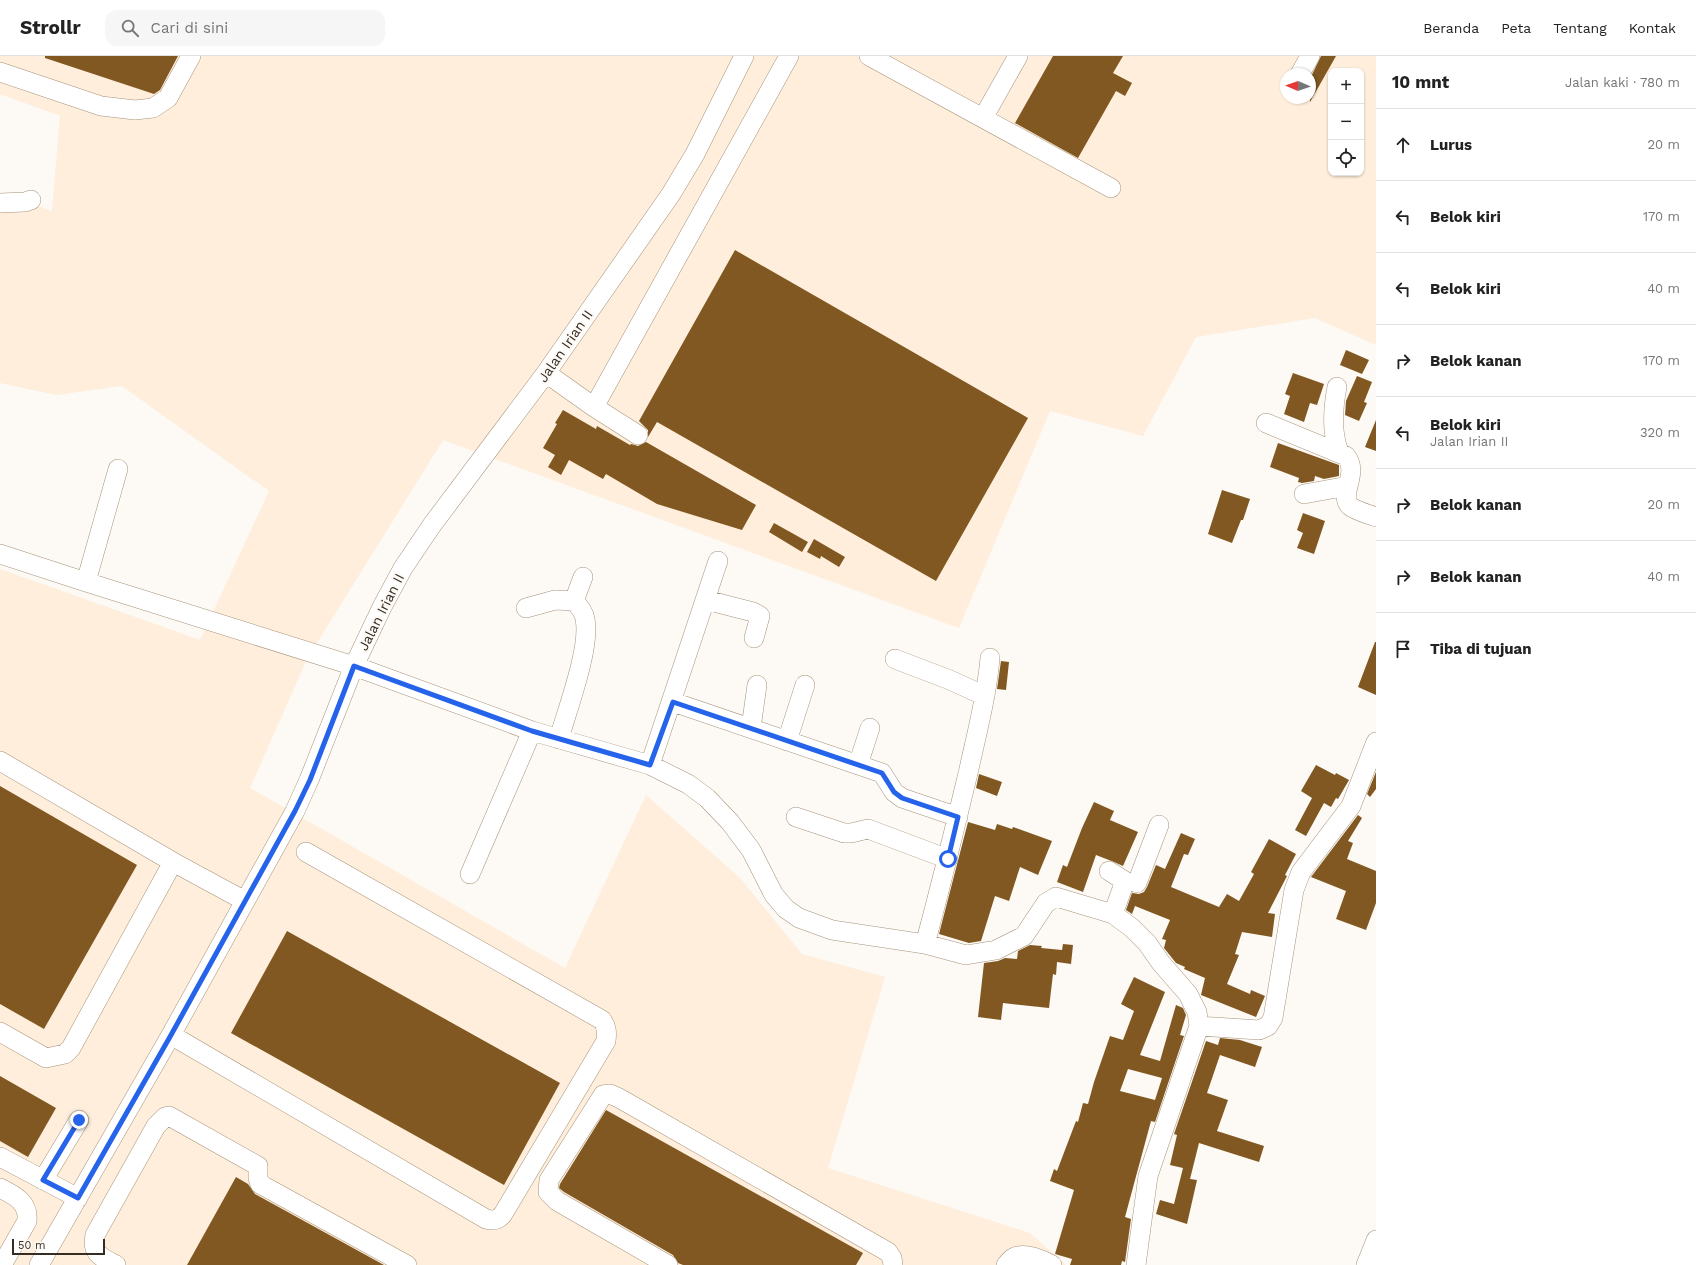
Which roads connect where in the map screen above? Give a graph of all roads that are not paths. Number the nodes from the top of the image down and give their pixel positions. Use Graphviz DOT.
graph roads {
  1 [pos="191,56"];
  2 [pos="744,56"];
  3 [pos="789,56"];
  4 [pos="870,56"];
  5 [pos="1018,56"];
  6 [pos="1310,56"];
  7 [pos="1303,68"];
  8 [pos="0,72"];
  9 [pos="983,118"];
  10 [pos="1111,188"];
  11 [pos="31,200"];
  12 [pos="0,203"];
  13 [pos="546,373"];
  14 [pos="1337,387"];
  15 [pos="594,407"];
  16 [pos="1266,423"];
  17 [pos="638,434"];
  18 [pos="1339,452"];
  19 [pos="118,469"];
  20 [pos="1348,486"];
  21 [pos="1304,494"];
  22 [pos="1376,517"];
  23 [pos="0,554"];
  24 [pos="718,561"];
  25 [pos="582,577"];
  26 [pos="86,582"];
  27 [pos="706,600"];
  28 [pos="574,601"];
  29 [pos="526,608"];
  30 [pos="754,638"];
  31 [pos="990,658"];
  32 [pos="895,659"];
  33 [pos="354,666"];
  34 [pos="758,685"];
  35 [pos="805,685"];
  36 [pos="985,696"];
  37 [pos="673,702"];
  38 [pos="751,728"];
  39 [pos="870,728"];
  40 [pos="532,731"];
  41 [pos="559,739"];
  42 [pos="787,741"];
  43 [pos="1376,742"];
  44 [pos="0,761"];
  45 [pos="650,765"];
  46 [pos="858,765"];
  47 [pos="796,817"];
  48 [pos="958,817"];
  49 [pos="1159,825"];
  50 [pos="306,852"];
  51 [pos="948,859"];
  52 [pos="173,862"];
  53 [pos="1109,871"];
  54 [pos="470,874"];
  55 [pos="1137,883"];
  56 [pos="245,901"];
  57 [pos="1113,914"];
  58 [pos="925,944"];
  59 [pos="1199,1026"];
  60 [pos="0,1032"];
  61 [pos="171,1035"];
  62 [pos="79,1120"];
  63 [pos="0,1157"];
  64 [pos="43,1180"];
  65 [pos="0,1188"];
  66 [pos="78,1198"];
  67 [pos="1376,1240"];
  68 [pos="2,1265"];
  69 [pos="40,1265"];
  70 [pos="116,1265"];
  71 [pos="407,1265"];
  72 [pos="668,1265"];
  73 [pos="893,1265"];
  74 [pos="1006,1265"];
  75 [pos="1052,1265"];
  76 [pos="1136,1265"];
  77 [pos="1366,1265"];
  1 -- 8 [label="street"];
  2 -- 13 [label="street, Jalan Irian II"];
  3 -- 15 [label="street"];
  4 -- 9 [label="street"];
  5 -- 9 [label="street"];
  6 -- 7 [label="street"];
  9 -- 10 [label="street"];
  11 -- 12 [label="street"];
  13 -- 15 [label="street"];
  13 -- 33 [label="street, Jalan Irian II"];
  14 -- 18 [label="street"];
  15 -- 17 [label="street"];
  16 -- 18 [label="street"];
  18 -- 20 [label="street"];
  19 -- 26 [label="street"];
  20 -- 21 [label="street"];
  20 -- 22 [label="street"];
  23 -- 26 [label="street"];
  24 -- 27 [label="street"];
  25 -- 28 [label="street"];
  26 -- 33 [label="street"];
  27 -- 30 [label="street"];
  27 -- 37 [label="street"];
  28 -- 29 [label="street"];
  28 -- 41 [label="street"];
  31 -- 36 [label="street"];
  32 -- 36 [label="street"];
  33 -- 40 [label="street"];
  33 -- 56 [label="street, Jalan Irian II"];
  34 -- 38 [label="street"];
  35 -- 42 [label="street"];
  36 -- 48 [label="street"];
  37 -- 38 [label="street"];
  37 -- 45 [label="street"];
  38 -- 42 [label="street"];
  39 -- 46 [label="street"];
  40 -- 41 [label="street"];
  40 -- 54 [label="street"];
  41 -- 45 [label="street"];
  42 -- 46 [label="street"];
  43 -- 59 [label="street"];
  44 -- 52 [label="street"];
  45 -- 58 [label="street"];
  46 -- 48 [label="street"];
  47 -- 51 [label="street"];
  48 -- 51 [label="street"];
  49 -- 55 [label="street"];
  50 -- 61 [label="street"];
  51 -- 58 [label="street"];
  52 -- 56 [label="street"];
  52 -- 60 [label="street"];
  53 -- 55 [label="street"];
  55 -- 57 [label="street"];
  56 -- 61 [label="street, Jalan Irian II"];
  57 -- 58 [label="street"];
  57 -- 59 [label="street"];
  59 -- 76 [label="street"];
  61 -- 66 [label="street, Jalan Irian II"];
  62 -- 64 [label="street"];
  63 -- 64 [label="street"];
  64 -- 66 [label="street"];
  65 -- 68 [label="street"];
  66 -- 69 [label="street, Jalan Irian II"];
  67 -- 77 [label="street"];
  70 -- 71 [label="street"];
  72 -- 73 [label="street"];
  74 -- 75 [label="street"];
}
